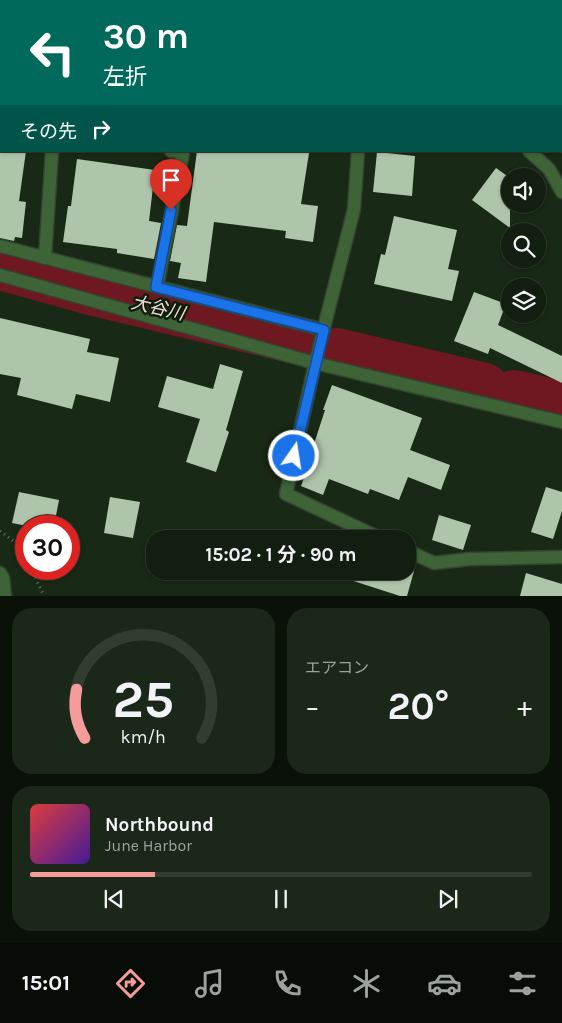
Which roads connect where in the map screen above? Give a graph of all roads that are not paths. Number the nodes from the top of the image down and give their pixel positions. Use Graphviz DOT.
graph roads {
  1 [pos="52,152"];
  2 [pos="177,152"];
  3 [pos="358,152"];
  4 [pos="530,152"];
  5 [pos="562,192"];
  6 [pos="0,246"];
  7 [pos="45,258"];
  8 [pos="0,275"];
  9 [pos="156,287"];
  10 [pos="324,330"];
  11 [pos="316,364"];
  12 [pos="562,422"];
  13 [pos="363,530"];
  14 [pos="416,554"];
  15 [pos="562,557"];
  16 [pos="0,573"];
  17 [pos="5,596"];
  1 -- 7 [label="street"];
  2 -- 9 [label="street"];
  3 -- 10 [label="street"];
  4 -- 5 [label="street"];
  6 -- 7 [label="street"];
  7 -- 9 [label="street"];
  8 -- 11 [label="street"];
  9 -- 10 [label="street"];
  10 -- 11 [label="street"];
  11 -- 12 [label="street"];
  11 -- 13 [label="street"];
  14 -- 15 [label="street"];
  16 -- 17 [label="street"];
}
